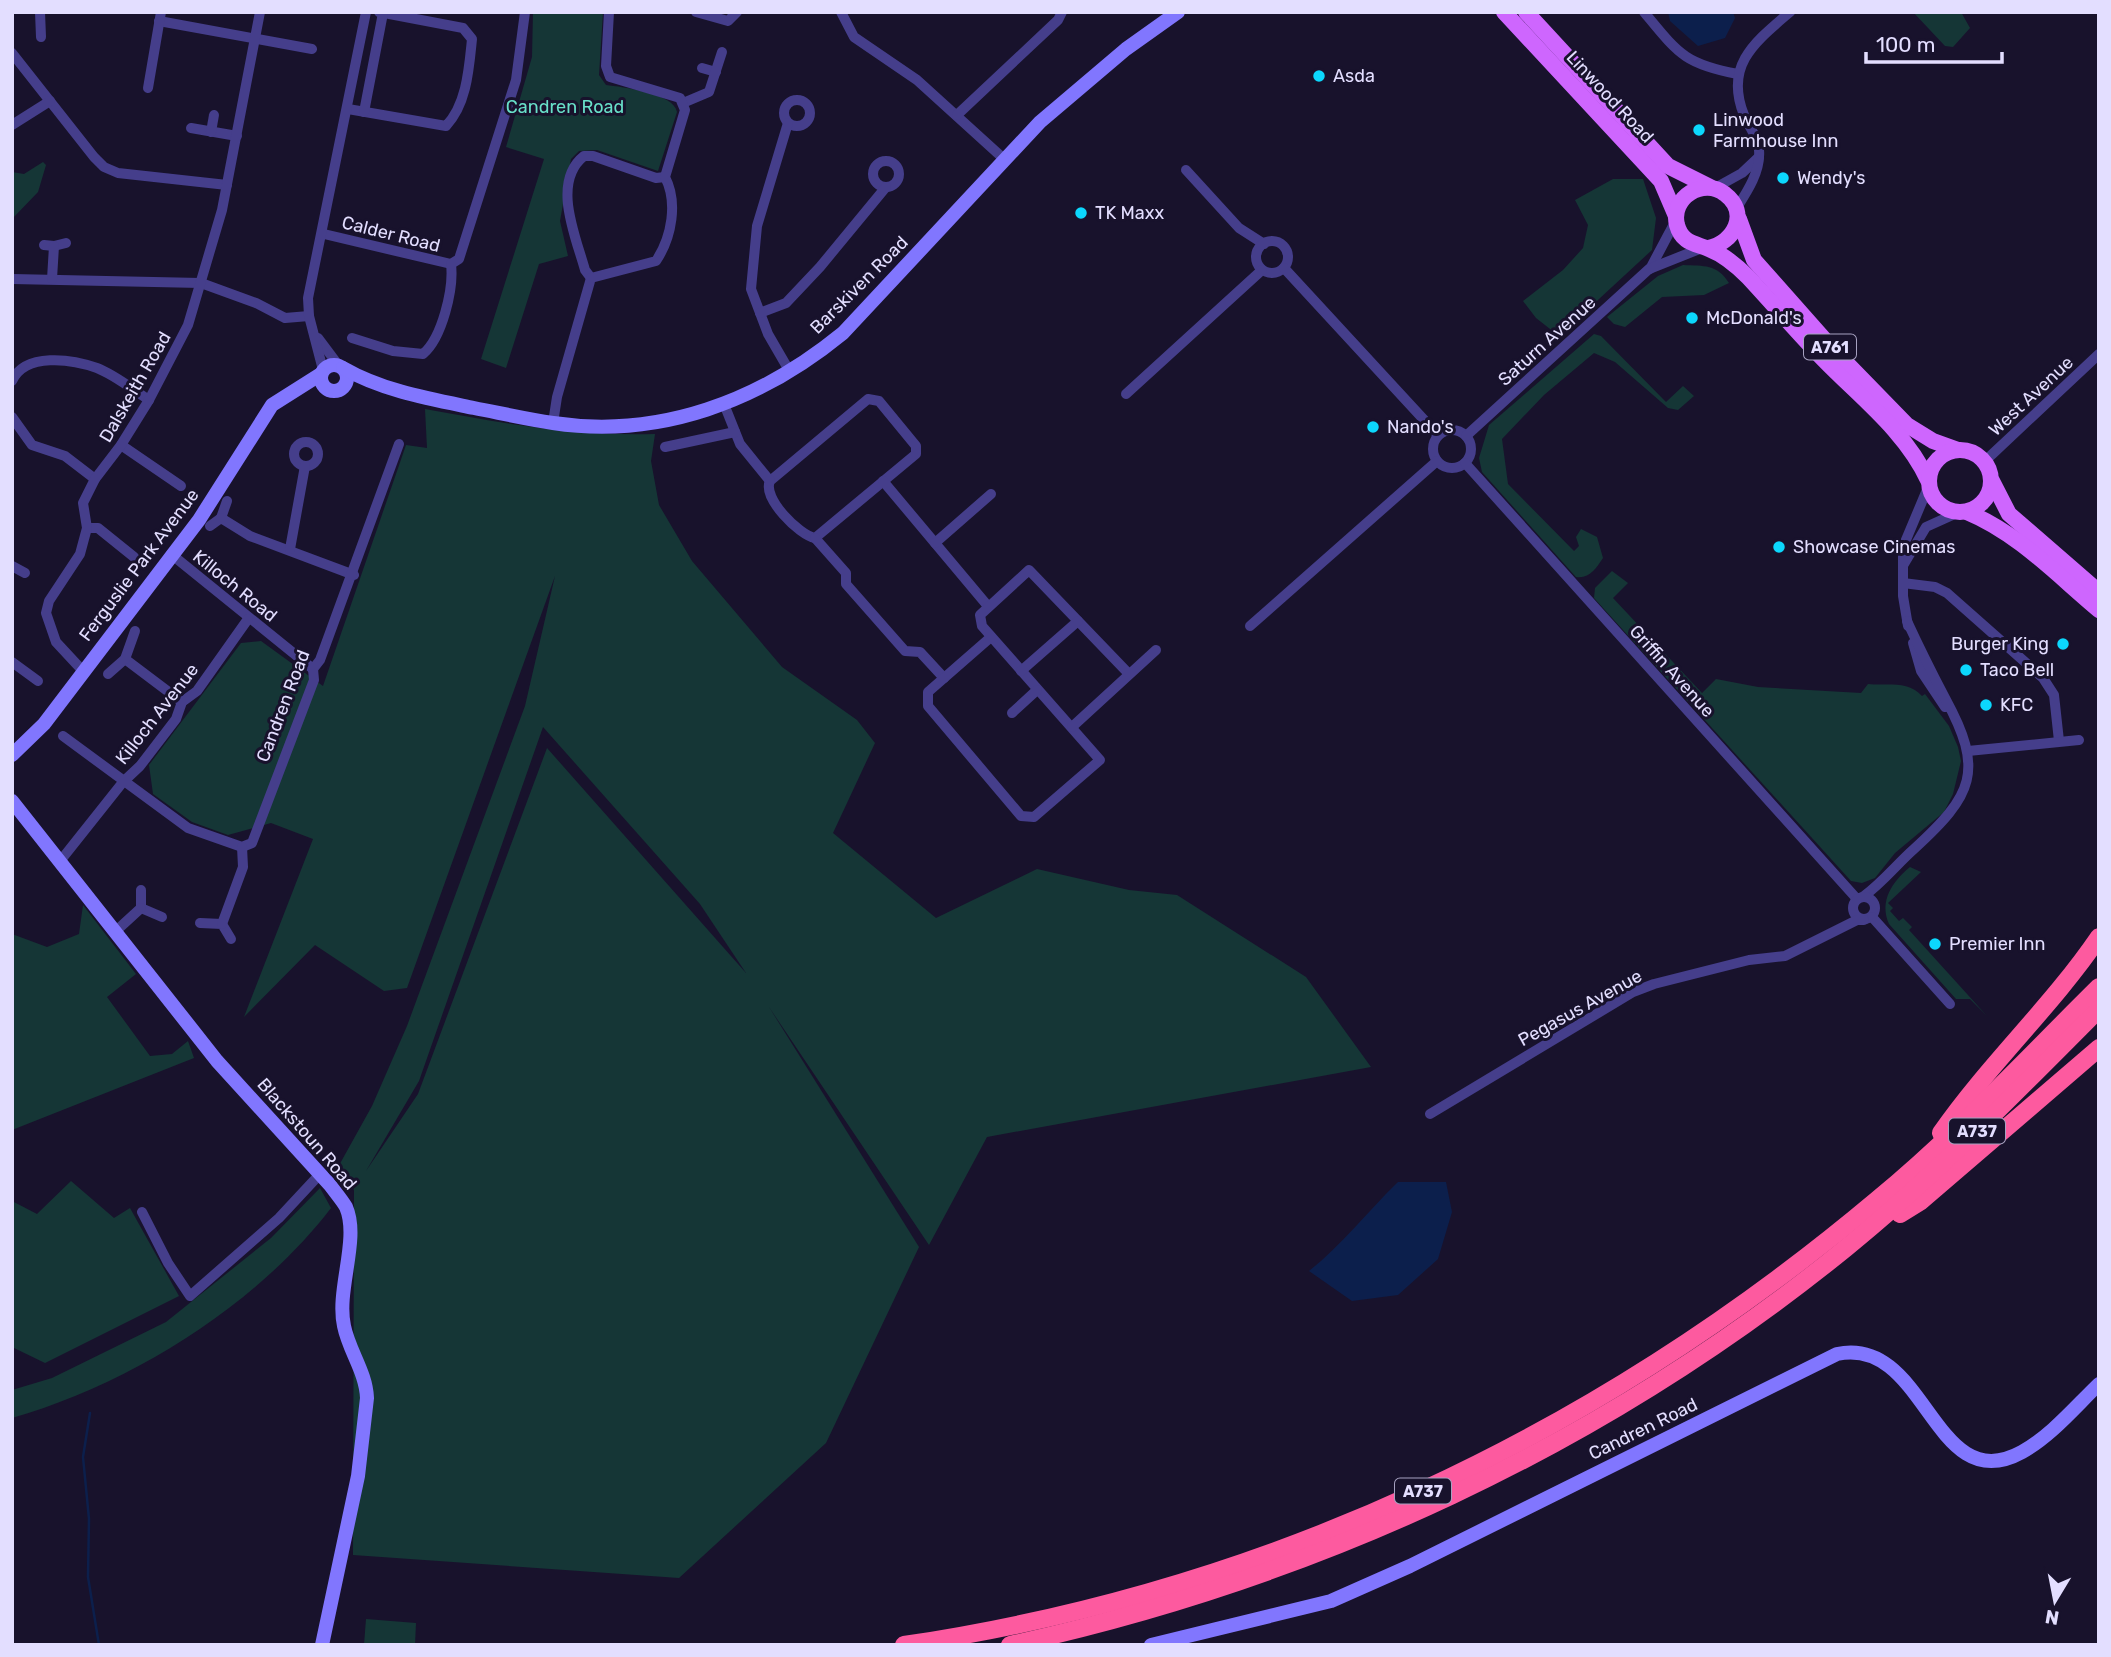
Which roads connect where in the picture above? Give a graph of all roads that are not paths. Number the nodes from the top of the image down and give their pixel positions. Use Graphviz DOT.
graph roads {
  1 [pos="40,12"];
  2 [pos="260,12"];
  3 [pos="366,12"];
  4 [pos="525,12"];
  5 [pos="610,12"];
  6 [pos="696,12"];
  7 [pos="737,12"];
  8 [pos="842,12"];
  9 [pos="1062,12"];
  10 [pos="1178,12"];
  11 [pos="1644,12"];
  12 [pos="1790,12"];
  13 [pos="381,13"];
  14 [pos="1513,14"];
  15 [pos="160,17"];
  16 [pos="41,37"];
  17 [pos="256,38"];
  18 [pos="312,49"];
  19 [pos="12,52"];
  20 [pos="722,52"];
  21 [pos="702,68"];
  22 [pos="716,72"];
  23 [pos="1738,74"];
  24 [pos="148,88"];
  25 [pos="50,101"];
  26 [pos="684,103"];
  27 [pos="348,109"];
  28 [pos="364,112"];
  29 [pos="957,115"];
  30 [pos="214,116"];
  31 [pos="788,122"];
  32 [pos="12,125"];
  33 [pos="191,128"];
  34 [pos="211,132"];
  35 [pos="237,136"];
  36 [pos="1759,157"];
  37 [pos="1004,159"];
  38 [pos="1186,170"];
  39 [pos="665,177"];
  40 [pos="227,185"];
  41 [pos="886,187"];
  42 [pos="1713,188"];
  43 [pos="1737,211"];
  44 [pos="1676,218"];
  45 [pos="324,234"];
  46 [pos="66,243"];
  47 [pos="1264,243"];
  48 [pos="1705,248"];
  49 [pos="451,264"];
  50 [pos="1284,268"];
  51 [pos="1649,269"];
  52 [pos="1262,270"];
  53 [pos="591,278"];
  54 [pos="12,279"];
  55 [pos="52,279"];
  56 [pos="201,283"];
  57 [pos="760,313"];
  58 [pos="309,316"];
  59 [pos="314,332"];
  60 [pos="352,338"];
  61 [pos="2099,355"];
  62 [pos="341,367"];
  63 [pos="322,372"];
  64 [pos="790,372"];
  65 [pos="12,381"];
  66 [pos="371,384"];
  67 [pos="336,391"];
  68 [pos="1126,394"];
  69 [pos="290,396"];
  70 [pos="149,400"];
  71 [pos="724,404"];
  72 [pos="12,417"];
  73 [pos="553,424"];
  74 [pos="735,432"];
  75 [pos="1438,435"];
  76 [pos="1466,436"];
  77 [pos="399,444"];
  78 [pos="121,445"];
  79 [pos="665,447"];
  80 [pos="1958,450"];
  81 [pos="1437,461"];
  82 [pos="1985,461"];
  83 [pos="1465,463"];
  84 [pos="305,466"];
  85 [pos="394,466"];
  86 [pos="406,470"];
  87 [pos="94,479"];
  88 [pos="770,481"];
  89 [pos="883,481"];
  90 [pos="1992,481"];
  91 [pos="1929,483"];
  92 [pos="181,486"];
  93 [pos="991,494"];
  94 [pos="227,501"];
  95 [pos="1962,513"];
  96 [pos="221,518"];
  97 [pos="210,526"];
  98 [pos="87,528"];
  99 [pos="815,538"];
  100 [pos="935,543"];
  101 [pos="289,549"];
  102 [pos="171,554"];
  103 [pos="134,557"];
  104 [pos="1904,564"];
  105 [pos="12,566"];
  106 [pos="25,573"];
  107 [pos="354,575"];
  108 [pos="1903,583"];
  109 [pos="2099,592"];
  110 [pos="987,605"];
  111 [pos="2099,610"];
  112 [pos="248,619"];
  113 [pos="1077,621"];
  114 [pos="1250,626"];
  115 [pos="135,631"];
  116 [pos="991,637"];
  117 [pos="1156,650"];
  118 [pos="125,659"];
  119 [pos="12,662"];
  120 [pos="313,669"];
  121 [pos="82,670"];
  122 [pos="1021,671"];
  123 [pos="108,674"];
  124 [pos="1129,674"];
  125 [pos="944,678"];
  126 [pos="38,681"];
  127 [pos="1037,690"];
  128 [pos="182,702"];
  129 [pos="1012,713"];
  130 [pos="1072,727"];
  131 [pos="63,736"];
  132 [pos="2079,740"];
  133 [pos="2059,741"];
  134 [pos="1968,751"];
  135 [pos="12,755"];
  136 [pos="123,782"];
  137 [pos="12,801"];
  138 [pos="242,847"];
  139 [pos="61,860"];
  140 [pos="1886,880"];
  141 [pos="141,890"];
  142 [pos="1858,901"];
  143 [pos="141,908"];
  144 [pos="1871,915"];
  145 [pos="162,917"];
  146 [pos="201,923"];
  147 [pos="222,924"];
  148 [pos="117,930"];
  149 [pos="1836,931"];
  150 [pos="2099,937"];
  151 [pos="231,939"];
  152 [pos="2099,986"];
  153 [pos="1950,1004"];
  154 [pos="2099,1009"];
  155 [pos="2099,1048"];
  156 [pos="1430,1114"];
  157 [pos="1922,1161"];
  158 [pos="320,1174"];
  159 [pos="142,1212"];
  160 [pos="1849,1246"];
  161 [pos="2099,1384"];
  162 [pos="322,1645"];
  163 [pos="904,1645"];
  164 [pos="1010,1645"];
  165 [pos="1151,1645"];
  1 -- 16 [label="street"];
  2 -- 17 [label="street, Dalskeith Road"];
  3 -- 27 [label="street"];
  4 -- 49 [label="street"];
  5 -- 26 [label="street"];
  6 -- 7 [label="street"];
  8 -- 29 [label="street"];
  9 -- 29 [label="street"];
  10 -- 37 [label="street, Barskiven Road"];
  11 -- 23 [label="street"];
  12 -- 23 [label="street"];
  13 -- 28 [label="street"];
  13 -- 28 [label="street"];
  14 -- 42 [label="main road, Linwood Road"];
  14 -- 44 [label="main road, Linwood Road"];
  15 -- 17 [label="street"];
  15 -- 24 [label="street"];
  17 -- 18 [label="street"];
  17 -- 35 [label="street, Dalskeith Road"];
  19 -- 25 [label="street"];
  20 -- 22 [label="street"];
  21 -- 22 [label="street"];
  22 -- 26 [label="street"];
  23 -- 36 [label="street"];
  25 -- 32 [label="street"];
  25 -- 40 [label="street"];
  26 -- 39 [label="street"];
  27 -- 28 [label="street"];
  27 -- 45 [label="street"];
  29 -- 37 [label="street"];
  30 -- 34 [label="street"];
  31 -- 57 [label="street"];
  33 -- 34 [label="street"];
  34 -- 35 [label="street"];
  35 -- 40 [label="street, Dalskeith Road"];
  36 -- 42 [label="street"];
  36 -- 43 [label="street"];
  37 -- 64 [label="street, Barskiven Road"];
  38 -- 47 [label="street"];
  39 -- 53 [label="street"];
  39 -- 53 [label="street"];
  40 -- 56 [label="street, Dalskeith Road"];
  41 -- 57 [label="street"];
  42 -- 43 [label="main road"];
  42 -- 44 [label="main road"];
  43 -- 48 [label="main road"];
  43 -- 80 [label="main road, A761"];
  44 -- 48 [label="main road"];
  44 -- 51 [label="street, Saturn Avenue"];
  45 -- 49 [label="street, Calder Road"];
  45 -- 58 [label="street"];
  46 -- 55 [label="street"];
  47 -- 50 [label="street"];
  47 -- 52 [label="street"];
  48 -- 51 [label="street, Saturn Avenue"];
  48 -- 91 [label="main road, A761"];
  49 -- 60 [label="street"];
  50 -- 52 [label="street"];
  50 -- 75 [label="street"];
  51 -- 76 [label="street, Saturn Avenue"];
  52 -- 68 [label="street"];
  53 -- 73 [label="street"];
  54 -- 55 [label="street"];
  55 -- 56 [label="street"];
  56 -- 58 [label="street"];
  56 -- 70 [label="street, Dalskeith Road"];
  57 -- 64 [label="street"];
  58 -- 59 [label="street"];
  59 -- 62 [label="street"];
  59 -- 63 [label="street"];
  61 -- 82 [label="street, West Avenue"];
  62 -- 63 [label="street"];
  62 -- 66 [label="street, Barskiven Road"];
  62 -- 67 [label="street"];
  63 -- 67 [label="street"];
  63 -- 69 [label="street, Ferguslie Park Avenue"];
  64 -- 71 [label="street, Barskiven Road"];
  65 -- 70 [label="street"];
  66 -- 67 [label="street, Barskiven Road"];
  66 -- 73 [label="street, Barskiven Road"];
  67 -- 69 [label="street"];
  69 -- 102 [label="street, Ferguslie Park Avenue"];
  70 -- 78 [label="street, Dalskeith Road"];
  71 -- 73 [label="street, Barskiven Road"];
  71 -- 74 [label="street"];
  72 -- 87 [label="street"];
  74 -- 79 [label="street"];
  74 -- 88 [label="street"];
  75 -- 76 [label="street"];
  75 -- 81 [label="street"];
  76 -- 83 [label="street"];
  77 -- 85 [label="street, Candren Road"];
  78 -- 87 [label="street, Dalskeith Road"];
  78 -- 92 [label="street"];
  80 -- 82 [label="main road"];
  80 -- 91 [label="main road"];
  81 -- 83 [label="street"];
  81 -- 114 [label="street"];
  82 -- 90 [label="main road"];
  83 -- 142 [label="street, Griffin Avenue"];
  84 -- 101 [label="street"];
  85 -- 86 [label="street"];
  85 -- 107 [label="street, Candren Road"];
  87 -- 98 [label="street, Dalskeith Road"];
  88 -- 89 [label="street"];
  88 -- 99 [label="street"];
  89 -- 99 [label="street"];
  89 -- 100 [label="street"];
  90 -- 95 [label="main road"];
  90 -- 109 [label="main road"];
  91 -- 95 [label="main road"];
  91 -- 104 [label="street"];
  93 -- 100 [label="street"];
  94 -- 96 [label="street"];
  95 -- 104 [label="street"];
  95 -- 111 [label="main road"];
  96 -- 97 [label="street"];
  96 -- 101 [label="street"];
  98 -- 103 [label="street"];
  98 -- 121 [label="street, Dalskeith Road"];
  99 -- 125 [label="street"];
  100 -- 110 [label="street"];
  101 -- 107 [label="street"];
  102 -- 112 [label="street, Killoch Road"];
  102 -- 121 [label="street, Ferguslie Park Avenue"];
  104 -- 108 [label="street"];
  105 -- 106 [label="street"];
  107 -- 120 [label="street, Candren Road"];
  108 -- 133 [label="street"];
  108 -- 134 [label="street"];
  110 -- 113 [label="street"];
  110 -- 116 [label="street"];
  112 -- 120 [label="street, Killoch Road"];
  112 -- 128 [label="street, Killoch Avenue"];
  113 -- 122 [label="street"];
  113 -- 124 [label="street"];
  115 -- 118 [label="street"];
  116 -- 122 [label="street"];
  116 -- 125 [label="street"];
  117 -- 124 [label="street"];
  118 -- 123 [label="street"];
  118 -- 128 [label="street"];
  119 -- 126 [label="street"];
  120 -- 138 [label="street, Candren Road"];
  121 -- 135 [label="street, Ferguslie Park Avenue"];
  122 -- 127 [label="street"];
  124 -- 130 [label="street"];
  125 -- 130 [label="street"];
  127 -- 129 [label="street"];
  127 -- 130 [label="street"];
  128 -- 136 [label="street, Killoch Avenue"];
  131 -- 136 [label="street"];
  132 -- 133 [label="street"];
  133 -- 134 [label="street"];
  134 -- 140 [label="street"];
  136 -- 138 [label="street"];
  136 -- 139 [label="street, Killoch Avenue"];
  137 -- 139 [label="street, Blackstoun Road"];
  138 -- 147 [label="street"];
  139 -- 148 [label="street, Blackstoun Road"];
  140 -- 142 [label="street"];
  140 -- 144 [label="street"];
  141 -- 143 [label="street"];
  142 -- 144 [label="street"];
  142 -- 144 [label="street"];
  142 -- 149 [label="street"];
  143 -- 145 [label="street"];
  143 -- 148 [label="street"];
  144 -- 149 [label="street, Pegasus Avenue"];
  144 -- 153 [label="street"];
  146 -- 147 [label="street"];
  147 -- 151 [label="street"];
  148 -- 158 [label="street, Blackstoun Road"];
  149 -- 156 [label="street, Pegasus Avenue"];
  150 -- 157 [label="highway"];
  152 -- 157 [label="highway, A737"];
  154 -- 160 [label="highway, A737"];
  155 -- 160 [label="highway"];
  157 -- 163 [label="highway, A737"];
  158 -- 159 [label="street"];
  158 -- 162 [label="street, Blackstoun Road"];
  160 -- 164 [label="highway, A737"];
  161 -- 165 [label="street, Candren Road"];
}
